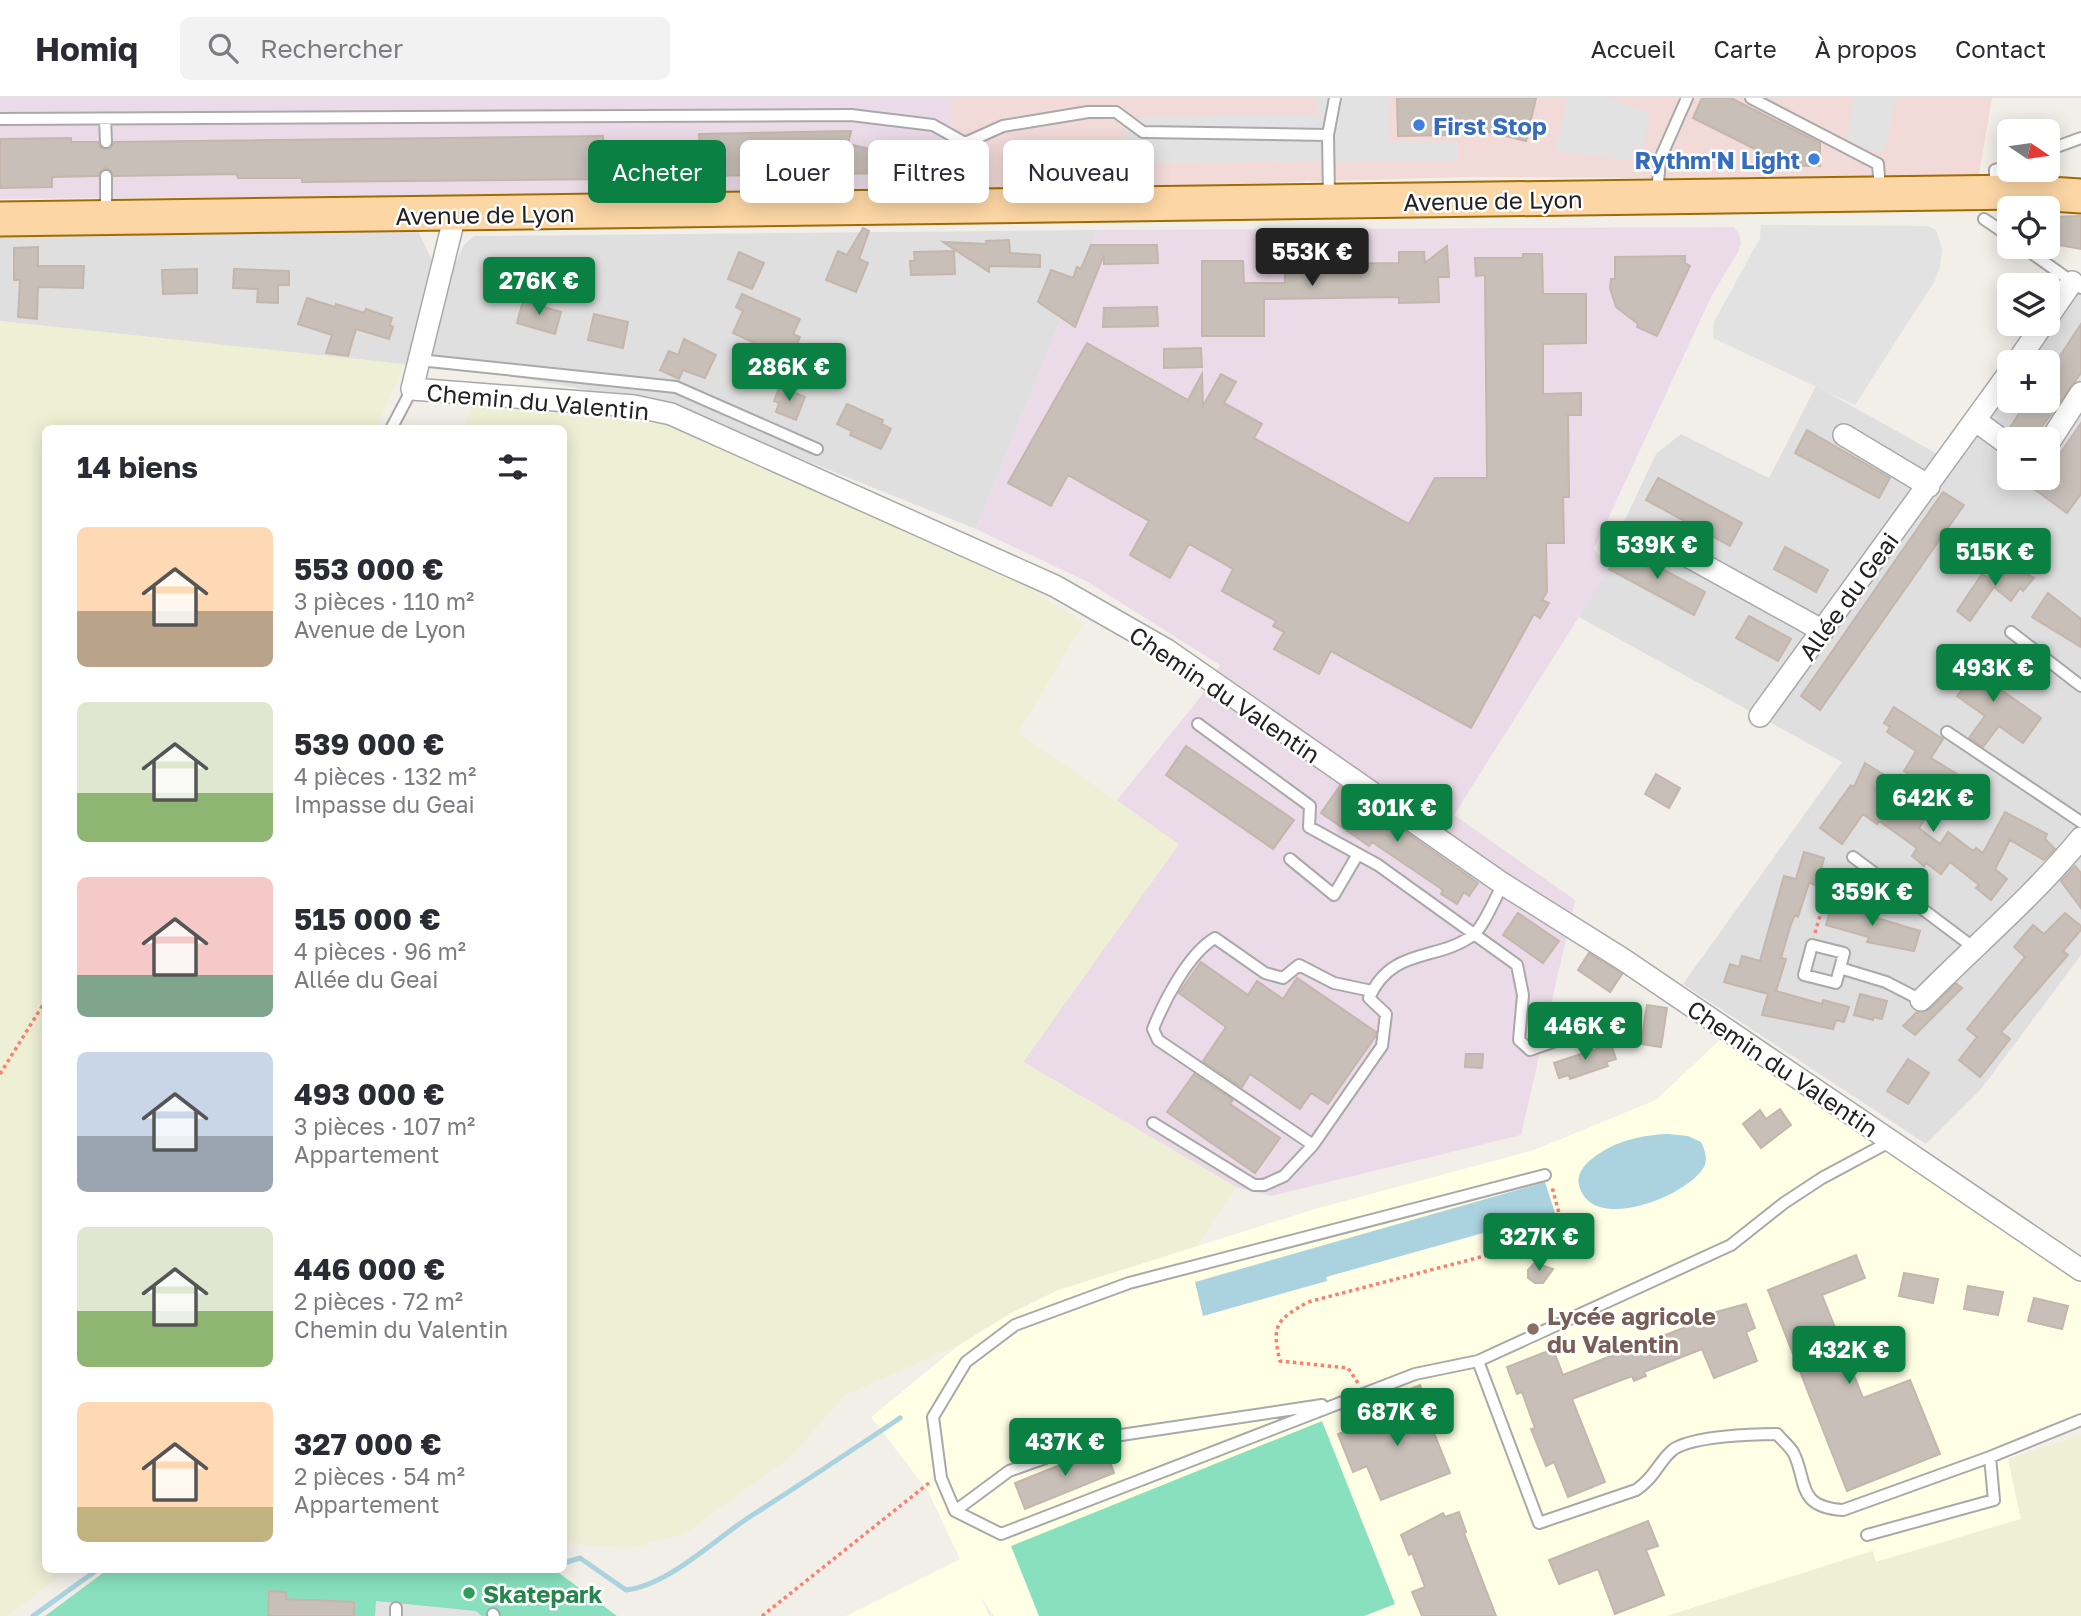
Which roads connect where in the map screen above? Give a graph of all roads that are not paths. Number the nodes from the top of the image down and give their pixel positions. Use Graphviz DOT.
graph roads {
  1 [pos="1335,98"];
  2 [pos="1687,98"];
  3 [pos="1751,98"];
  4 [pos="0,119"];
  5 [pos="105,119"];
  6 [pos="1328,135"];
  7 [pos="2077,139"];
  8 [pos="960,140"];
  9 [pos="972,140"];
  10 [pos="106,142"];
  11 [pos="2060,145"];
  12 [pos="106,176"];
  13 [pos="2081,182"];
  14 [pos="2001,187"];
  15 [pos="1880,195"];
  16 [pos="2081,196"];
  17 [pos="1657,198"];
  18 [pos="1329,202"];
  19 [pos="966,203"];
  20 [pos="966,207"];
  21 [pos="455,215"];
  22 [pos="0,219"];
  23 [pos="106,219"];
  24 [pos="2040,259"];
  25 [pos="2076,285"];
  26 [pos="2060,303"];
  27 [pos="419,363"];
  28 [pos="412,389"];
  29 [pos="1997,390"];
  30 [pos="2081,394"];
  31 [pos="1976,421"];
  32 [pos="393,425"];
  33 [pos="2059,427"];
  34 [pos="1844,436"];
  35 [pos="1997,436"];
  36 [pos="817,449"];
  37 [pos="1929,486"];
  38 [pos="1646,533"];
  39 [pos="1823,631"];
  40 [pos="2011,632"];
  41 [pos="2081,686"];
  42 [pos="1760,716"];
  43 [pos="1198,724"];
  44 [pos="1947,732"];
  45 [pos="2081,821"];
  46 [pos="2081,838"];
  47 [pos="1358,854"];
  48 [pos="1853,857"];
  49 [pos="1290,859"];
  50 [pos="1503,884"];
  51 [pos="1474,935"];
  52 [pos="1973,947"];
  53 [pos="1840,968"];
  54 [pos="1372,990"];
  55 [pos="1921,1000"];
  56 [pos="1610,1030"];
  57 [pos="1153,1123"];
  58 [pos="1891,1141"];
  59 [pos="1313,1145"];
  60 [pos="1545,1175"];
  61 [pos="2081,1270"];
  62 [pos="1478,1361"];
  63 [pos="1342,1402"];
  64 [pos="2081,1420"];
  65 [pos="1990,1457"];
  66 [pos="955,1511"];
  67 [pos="1867,1535"];
  1 -- 6 [label="lane"];
  2 -- 17 [label="lane"];
  3 -- 15 [label="lane"];
  4 -- 5 [label="lane"];
  5 -- 8 [label="lane"];
  5 -- 10 [label="lane"];
  6 -- 9 [label="lane"];
  6 -- 18 [label="lane"];
  7 -- 11 [label="lane"];
  12 -- 23 [label="lane"];
  13 -- 14 [label="main road, Avenue de Lyon"];
  14 -- 15 [label="main road, Avenue de Lyon"];
  14 -- 16 [label="main road, Avenue de Lyon"];
  15 -- 17 [label="main road, Avenue de Lyon"];
  17 -- 18 [label="main road, Avenue de Lyon"];
  18 -- 20 [label="main road, Avenue de Lyon"];
  19 -- 20 [label="lane"];
  20 -- 21 [label="main road, Avenue de Lyon"];
  21 -- 23 [label="main road, Avenue de Lyon"];
  21 -- 27 [label="street, Chemin du Valentin"];
  22 -- 23 [label="main road, Avenue de Lyon"];
  24 -- 25 [label="lane"];
  25 -- 26 [label="street"];
  27 -- 28 [label="street, Chemin du Valentin"];
  27 -- 36 [label="lane"];
  28 -- 32 [label="lane"];
  28 -- 50 [label="street, Chemin du Valentin"];
  29 -- 31 [label="street, Allée du Geai"];
  30 -- 33 [label="street"];
  31 -- 35 [label="street"];
  31 -- 37 [label="street, Allée du Geai"];
  34 -- 37 [label="street"];
  37 -- 39 [label="street, Allée du Geai"];
  38 -- 39 [label="street"];
  39 -- 42 [label="street, Allée du Geai"];
  40 -- 41 [label="lane"];
  43 -- 47 [label="lane"];
  44 -- 45 [label="lane"];
  46 -- 52 [label="street"];
  47 -- 49 [label="lane"];
  47 -- 51 [label="lane"];
  48 -- 52 [label="lane"];
  50 -- 51 [label="lane"];
  50 -- 58 [label="street, Chemin du Valentin"];
  51 -- 54 [label="lane"];
  51 -- 56 [label="lane"];
  52 -- 55 [label="street"];
  53 -- 53 [label="lane"];
  53 -- 55 [label="lane"];
  54 -- 59 [label="lane"];
  54 -- 59 [label="lane"];
  57 -- 59 [label="lane"];
  58 -- 61 [label="street, Chemin du Valentin"];
  58 -- 62 [label="lane"];
  60 -- 66 [label="lane"];
  62 -- 63 [label="lane"];
  62 -- 65 [label="lane"];
  63 -- 66 [label="lane"];
  63 -- 66 [label="lane"];
  64 -- 65 [label="lane"];
  65 -- 67 [label="lane"];
}
